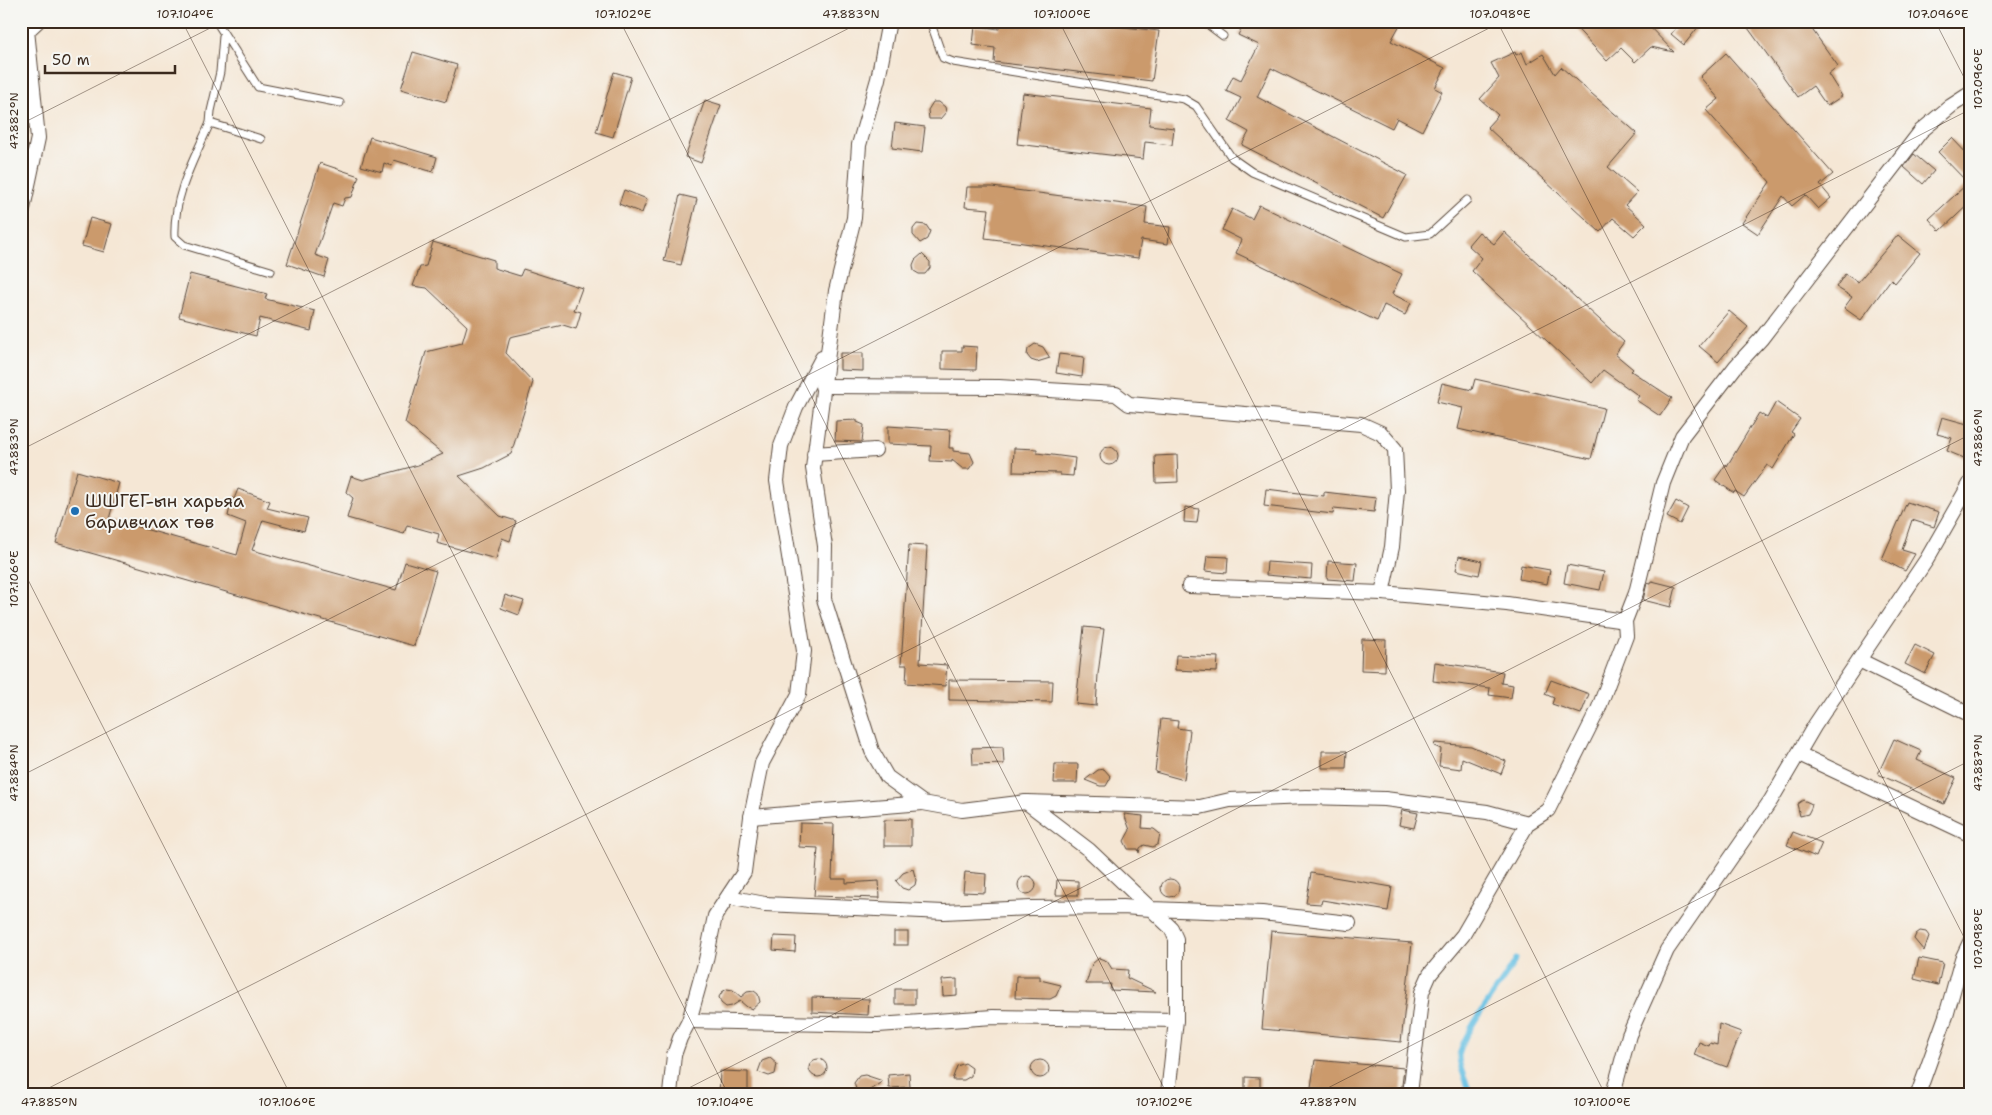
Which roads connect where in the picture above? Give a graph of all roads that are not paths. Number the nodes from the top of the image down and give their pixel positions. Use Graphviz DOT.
graph roads {
  1 [pos="216,21"];
  2 [pos="889,21"];
  3 [pos="930,21"];
  4 [pos="1203,21"];
  5 [pos="29,29"];
  6 [pos="223,36"];
  7 [pos="1222,36"];
  8 [pos="1971,93"];
  9 [pos="340,102"];
  10 [pos="210,123"];
  11 [pos="261,138"];
  12 [pos="1467,200"];
  13 [pos="21,218"];
  14 [pos="271,271"];
  15 [pos="826,349"];
  16 [pos="822,386"];
  17 [pos="875,450"];
  18 [pos="814,454"];
  19 [pos="1971,482"];
  20 [pos="1189,586"];
  21 [pos="1382,593"];
  22 [pos="1624,621"];
  23 [pos="1859,660"];
  24 [pos="1971,715"];
  25 [pos="1799,754"];
  26 [pos="1026,802"];
  27 [pos="923,803"];
  28 [pos="751,817"];
  29 [pos="1528,823"];
  30 [pos="1971,835"];
  31 [pos="728,897"];
  32 [pos="1151,909"];
  33 [pos="1349,922"];
  34 [pos="1971,940"];
  35 [pos="1176,1020"];
  36 [pos="689,1021"];
  37 [pos="670,1094"];
  38 [pos="1168,1094"];
  39 [pos="1410,1094"];
  40 [pos="1613,1094"];
  41 [pos="1918,1094"];
  1 -- 6 [label="lane"];
  2 -- 15 [label="street"];
  3 -- 12 [label="lane"];
  4 -- 7 [label="lane"];
  5 -- 13 [label="street"];
  6 -- 9 [label="lane"];
  6 -- 10 [label="lane"];
  8 -- 22 [label="street"];
  10 -- 11 [label="lane"];
  10 -- 14 [label="lane"];
  15 -- 16 [label="street"];
  15 -- 28 [label="street"];
  16 -- 18 [label="street"];
  16 -- 21 [label="street"];
  17 -- 18 [label="street"];
  18 -- 27 [label="street"];
  19 -- 23 [label="street"];
  20 -- 21 [label="street"];
  21 -- 22 [label="street"];
  22 -- 29 [label="street"];
  23 -- 24 [label="street"];
  23 -- 25 [label="street"];
  25 -- 30 [label="street"];
  25 -- 40 [label="street"];
  26 -- 27 [label="street"];
  26 -- 29 [label="street"];
  26 -- 32 [label="street"];
  27 -- 28 [label="street"];
  28 -- 31 [label="street"];
  29 -- 39 [label="street"];
  31 -- 32 [label="street"];
  31 -- 36 [label="street"];
  32 -- 33 [label="street"];
  32 -- 35 [label="street"];
  34 -- 41 [label="street"];
  35 -- 36 [label="street"];
  35 -- 38 [label="street"];
  36 -- 37 [label="street"];
}
